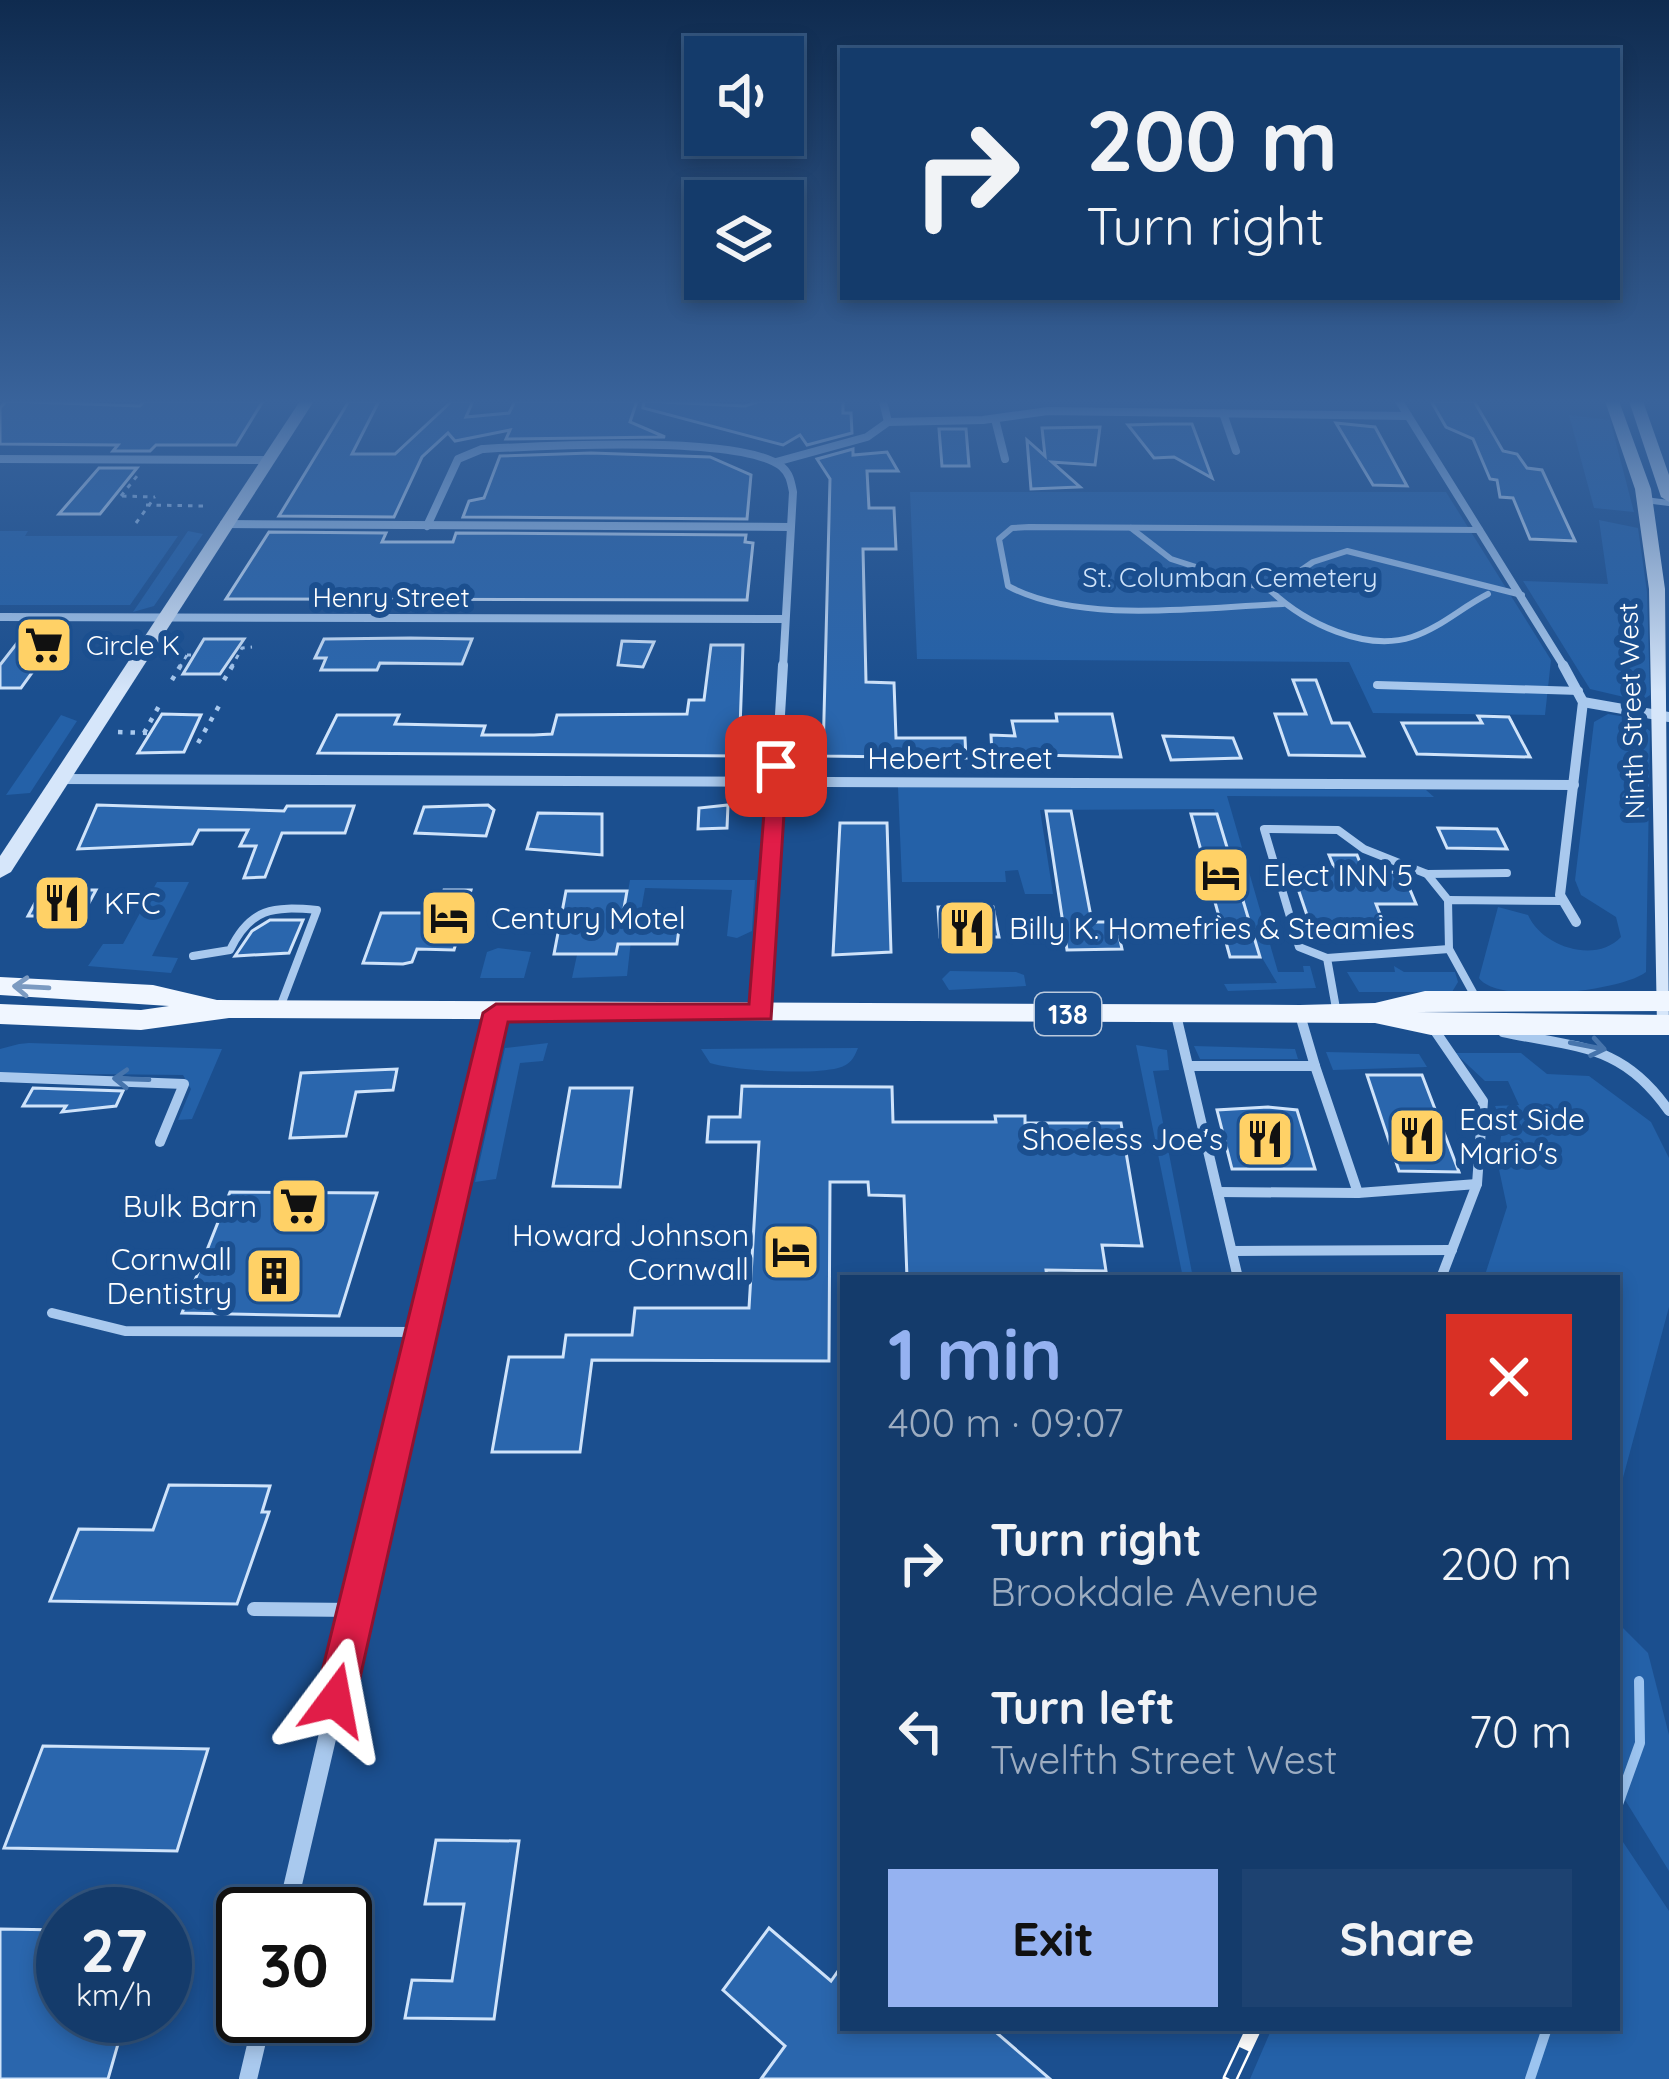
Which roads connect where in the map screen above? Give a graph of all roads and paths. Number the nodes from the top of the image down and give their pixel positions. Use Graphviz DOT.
graph roads {
  1 [pos="154,498"];
  2 [pos="242,498"];
  3 [pos="441,498"];
  4 [pos="791,498"];
  5 [pos="1460,498"];
  6 [pos="1645,500"];
  7 [pos="1669,500"];
  8 [pos="148,506"];
  9 [pos="204,506"];
  10 [pos="136,524"];
  11 [pos="224,524"];
  12 [pos="428,526"];
  13 [pos="790,527"];
  14 [pos="1131,527"];
  15 [pos="1480,530"];
  16 [pos="1271,591"];
  17 [pos="1488,594"];
  18 [pos="1522,595"];
  19 [pos="1283,604"];
  20 [pos="0,617"];
  21 [pos="163,617"];
  22 [pos="782,619"];
  23 [pos="252,647"];
  24 [pos="166,655"];
  25 [pos="172,680"];
  26 [pos="224,680"];
  27 [pos="1377,686"];
  28 [pos="1581,697"];
  29 [pos="159,706"];
  30 [pos="219,706"];
  31 [pos="1666,716"];
  32 [pos="118,732"];
  33 [pos="198,742"];
  34 [pos="58,779"];
  35 [pos="775,781"];
  36 [pos="1574,785"];
  37 [pos="0,872"];
  38 [pos="1507,873"];
  39 [pos="1427,874"];
  40 [pos="1448,900"];
  41 [pos="1563,901"];
  42 [pos="1576,922"];
  43 [pos="1450,949"];
  44 [pos="193,956"];
  45 [pos="1327,958"];
  46 [pos="0,986"];
  47 [pos="1668,1000"];
  48 [pos="229,1008"];
  49 [pos="279,1010"];
  50 [pos="496,1013"];
  51 [pos="762,1013"];
  52 [pos="1375,1013"];
  53 [pos="0,1014"];
  54 [pos="1337,1014"];
  55 [pos="1479,1014"];
  56 [pos="1176,1015"];
  57 [pos="1300,1015"];
  58 [pos="53,1017"];
  59 [pos="1432,1025"];
  60 [pos="1669,1025"];
  61 [pos="0,1026"];
  62 [pos="1669,1040"];
  63 [pos="1190,1066"];
  64 [pos="1315,1066"];
  65 [pos="0,1077"];
  66 [pos="1669,1112"];
  67 [pos="160,1142"];
  68 [pos="1477,1184"];
  69 [pos="1218,1192"];
  70 [pos="1358,1193"];
  71 [pos="1452,1250"];
  72 [pos="1232,1251"];
  73 [pos="1237,1275"];
  74 [pos="1442,1275"];
  75 [pos="52,1313"];
  76 [pos="418,1333"];
  77 [pos="254,1609"];
  78 [pos="355,1610"];
  79 [pos="292,1887"];
  80 [pos="257,2043"];
  81 [pos="248,2079"];
  1 -- 8 [label="path"];
  2 -- 11 [label="main road"];
  3 -- 12 [label="street"];
  4 -- 13 [label="street"];
  5 -- 15 [label="street"];
  6 -- 7 [label="lane"];
  6 -- 31 [label="main road, Ninth Street West"];
  8 -- 9 [label="path"];
  8 -- 10 [label="path"];
  11 -- 12 [label="street"];
  11 -- 21 [label="main road"];
  12 -- 13 [label="street"];
  13 -- 22 [label="street"];
  14 -- 15 [label="lane"];
  14 -- 16 [label="lane"];
  14 -- 19 [label="lane"];
  15 -- 18 [label="street"];
  16 -- 17 [label="lane"];
  16 -- 19 [label="lane"];
  17 -- 18 [label="lane"];
  17 -- 19 [label="lane"];
  18 -- 28 [label="street"];
  20 -- 21 [label="street, Henry Street"];
  21 -- 22 [label="street, Henry Street"];
  21 -- 34 [label="main road"];
  22 -- 35 [label="street"];
  23 -- 26 [label="path"];
  24 -- 25 [label="path"];
  27 -- 28 [label="lane"];
  28 -- 31 [label="street"];
  28 -- 36 [label="street"];
  29 -- 32 [label="path"];
  30 -- 33 [label="path"];
  31 -- 47 [label="main road, Ninth Street West"];
  34 -- 35 [label="street, Hebert Street"];
  34 -- 37 [label="main road"];
  35 -- 36 [label="street, Hebert Street"];
  35 -- 51 [label="street"];
  36 -- 41 [label="street"];
  38 -- 39 [label="lane"];
  39 -- 40 [label="lane"];
  39 -- 45 [label="lane"];
  40 -- 41 [label="lane"];
  40 -- 43 [label="lane"];
  41 -- 42 [label="street"];
  43 -- 45 [label="lane"];
  43 -- 55 [label="lane"];
  44 -- 49 [label="lane"];
  45 -- 54 [label="lane"];
  48 -- 46 [label="main road, 138, one-way"];
  47 -- 55 [label="main road, 138"];
  47 -- 60 [label="main road, Ninth Street West"];
  48 -- 49 [label="main road, 138"];
  48 -- 58 [label="main road, 138"];
  49 -- 50 [label="main road, 138"];
  50 -- 51 [label="main road, 138"];
  50 -- 76 [label="street"];
  51 -- 56 [label="main road, 138"];
  52 -- 54 [label="main road, 138"];
  52 -- 55 [label="main road, 138"];
  52 -- 59 [label="main road, 138"];
  53 -- 58 [label="main road, 138"];
  54 -- 57 [label="main road, 138"];
  55 -- 59 [label="main road, 138"];
  55 -- 60 [label="main road, 138"];
  55 -- 66 [label="lane, one-way"];
  56 -- 57 [label="main road, 138"];
  56 -- 63 [label="lane"];
  57 -- 64 [label="lane"];
  58 -- 61 [label="main road"];
  59 -- 68 [label="lane"];
  60 -- 62 [label="lane"];
  63 -- 64 [label="lane"];
  63 -- 69 [label="lane"];
  64 -- 70 [label="lane"];
  67 -- 65 [label="lane, one-way"];
  68 -- 70 [label="lane"];
  68 -- 71 [label="lane"];
  69 -- 70 [label="lane"];
  69 -- 72 [label="lane"];
  71 -- 72 [label="lane"];
  71 -- 74 [label="lane"];
  72 -- 73 [label="lane"];
  75 -- 76 [label="lane"];
  76 -- 78 [label="street"];
  77 -- 78 [label="lane"];
  78 -- 79 [label="street"];
  80 -- 81 [label="street"];
}
